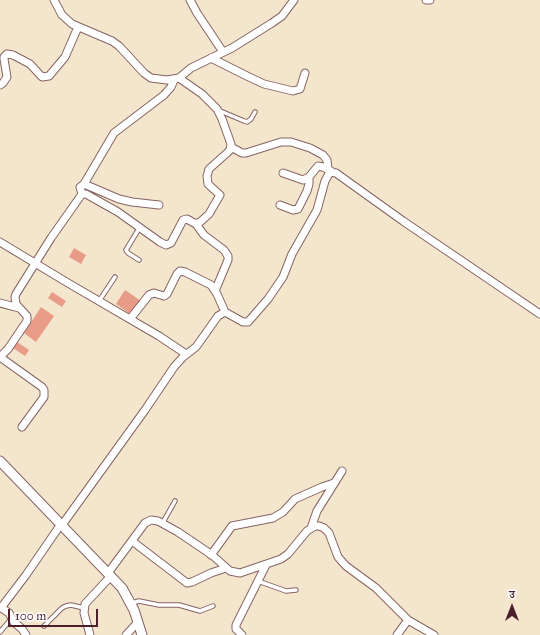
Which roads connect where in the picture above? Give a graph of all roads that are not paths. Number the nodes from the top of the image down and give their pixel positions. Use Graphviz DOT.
graph roads {
  1 [pos="54,0"];
  2 [pos="190,0"];
  3 [pos="294,0"];
  4 [pos="426,0"];
  5 [pos="430,0"];
  6 [pos="78,28"];
  7 [pos="223,52"];
  8 [pos="211,58"];
  9 [pos="305,73"];
  10 [pos="177,79"];
  11 [pos="0,85"];
  12 [pos="217,109"];
  13 [pos="255,112"];
  14 [pos="231,147"];
  15 [pos="330,170"];
  16 [pos="283,173"];
  17 [pos="309,176"];
  18 [pos="84,184"];
  19 [pos="82,194"];
  20 [pos="159,205"];
  21 [pos="280,205"];
  22 [pos="196,224"];
  23 [pos="140,227"];
  24 [pos="0,242"];
  25 [pos="139,260"];
  26 [pos="35,263"];
  27 [pos="116,277"];
  28 [pos="215,291"];
  29 [pos="99,301"];
  30 [pos="0,303"];
  31 [pos="19,308"];
  32 [pos="225,312"];
  33 [pos="540,314"];
  34 [pos="130,319"];
  35 [pos="186,354"];
  36 [pos="0,357"];
  37 [pos="22,427"];
  38 [pos="0,461"];
  39 [pos="342,471"];
  40 [pos="334,483"];
  41 [pos="175,501"];
  42 [pos="162,524"];
  43 [pos="62,525"];
  44 [pos="311,528"];
  45 [pos="132,541"];
  46 [pos="211,555"];
  47 [pos="266,565"];
  48 [pos="226,568"];
  49 [pos="110,574"];
  50 [pos="258,582"];
  51 [pos="296,590"];
  52 [pos="131,604"];
  53 [pos="213,606"];
  54 [pos="1,607"];
  55 [pos="84,608"];
  56 [pos="12,618"];
  57 [pos="408,620"];
  58 [pos="138,622"];
  59 [pos="44,626"];
  60 [pos="0,632"];
  61 [pos="26,635"];
  62 [pos="90,635"];
  63 [pos="126,635"];
  64 [pos="142,635"];
  65 [pos="242,635"];
  66 [pos="397,635"];
  67 [pos="434,635"];
  1 -- 6 [label="street"];
  2 -- 7 [label="street"];
  3 -- 7 [label="street"];
  4 -- 5 [label="street"];
  6 -- 10 [label="street"];
  6 -- 11 [label="street"];
  7 -- 8 [label="street"];
  8 -- 9 [label="street"];
  8 -- 10 [label="street"];
  10 -- 12 [label="street"];
  10 -- 18 [label="street"];
  12 -- 13 [label="lane"];
  12 -- 14 [label="street"];
  14 -- 15 [label="street"];
  14 -- 22 [label="street"];
  15 -- 17 [label="street"];
  15 -- 32 [label="street"];
  15 -- 33 [label="street"];
  16 -- 17 [label="street"];
  17 -- 21 [label="street"];
  18 -- 19 [label="street"];
  18 -- 20 [label="street"];
  19 -- 23 [label="street"];
  19 -- 26 [label="street"];
  22 -- 23 [label="street"];
  22 -- 28 [label="street"];
  23 -- 25 [label="lane"];
  24 -- 26 [label="street"];
  26 -- 29 [label="street"];
  26 -- 31 [label="street"];
  27 -- 29 [label="lane"];
  28 -- 32 [label="street"];
  28 -- 34 [label="street"];
  29 -- 34 [label="street"];
  30 -- 31 [label="street"];
  31 -- 36 [label="street"];
  32 -- 35 [label="street"];
  34 -- 35 [label="street"];
  35 -- 43 [label="street"];
  36 -- 37 [label="street"];
  38 -- 43 [label="street"];
  39 -- 40 [label="street"];
  40 -- 44 [label="street"];
  40 -- 46 [label="street"];
  41 -- 42 [label="lane"];
  42 -- 45 [label="street"];
  42 -- 46 [label="street"];
  43 -- 49 [label="street"];
  43 -- 54 [label="street"];
  44 -- 47 [label="street"];
  44 -- 57 [label="street"];
  45 -- 48 [label="street"];
  45 -- 49 [label="street"];
  46 -- 48 [label="street"];
  47 -- 48 [label="street"];
  47 -- 50 [label="street"];
  49 -- 52 [label="street"];
  49 -- 55 [label="street"];
  50 -- 51 [label="lane"];
  50 -- 65 [label="street"];
  52 -- 53 [label="lane"];
  52 -- 58 [label="street"];
  54 -- 56 [label="street"];
  55 -- 59 [label="lane"];
  55 -- 62 [label="street"];
  56 -- 60 [label="lane"];
  56 -- 61 [label="street"];
  57 -- 66 [label="street"];
  57 -- 67 [label="street"];
  58 -- 63 [label="street"];
  58 -- 64 [label="street"];
}
